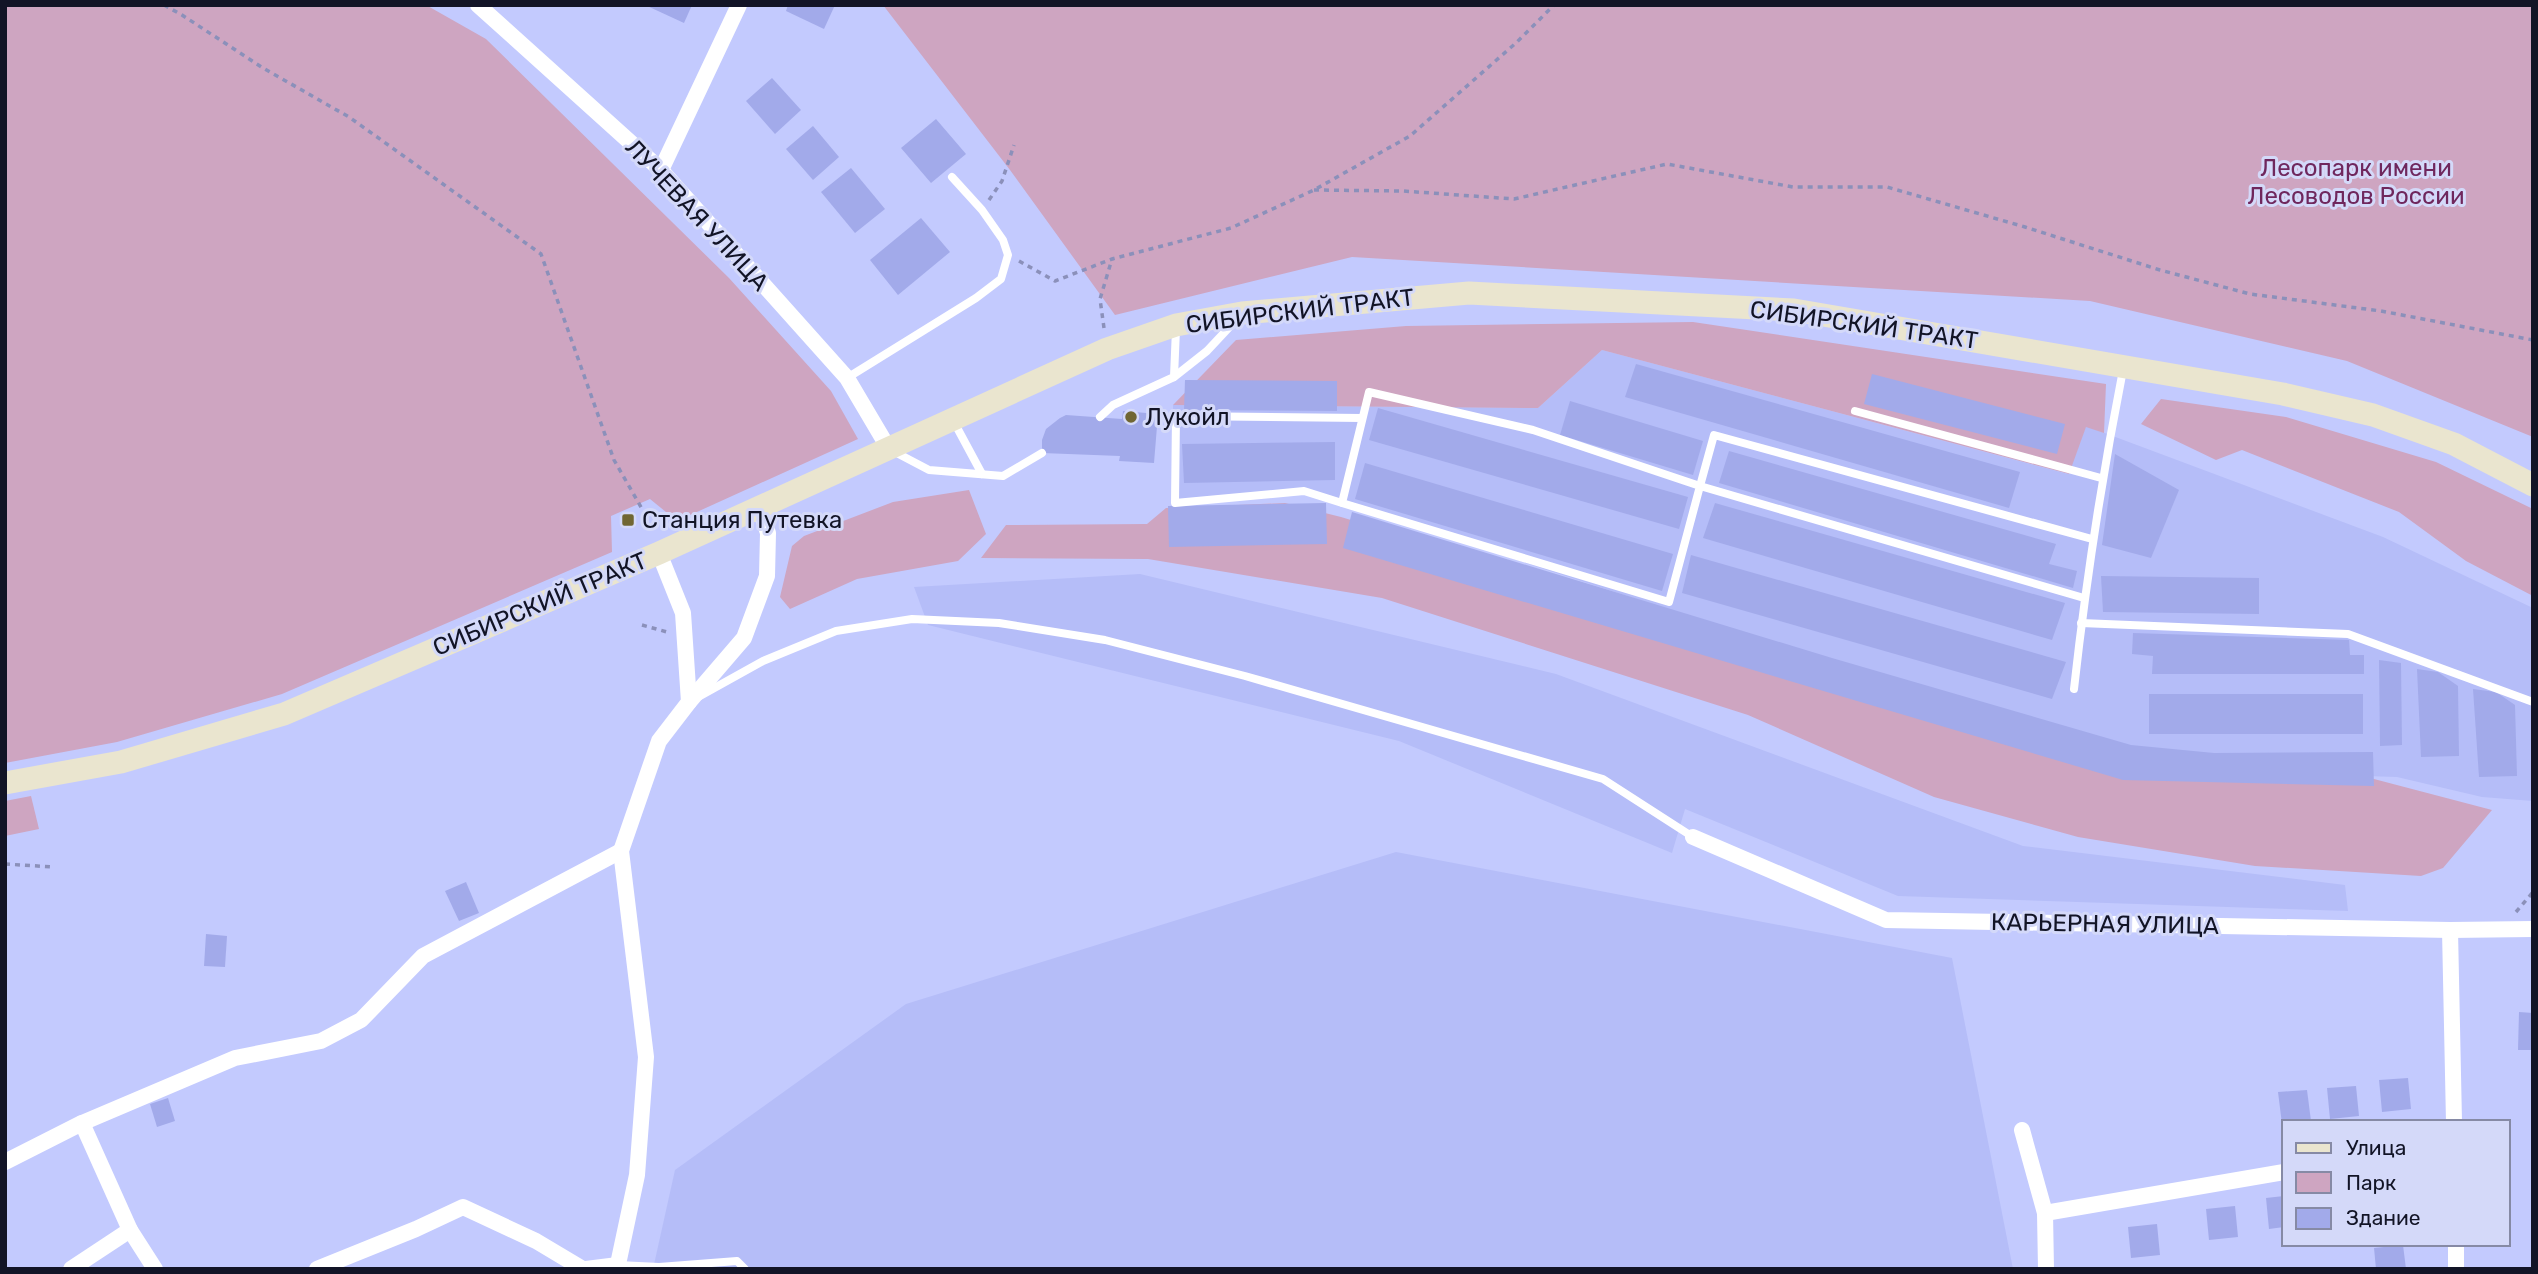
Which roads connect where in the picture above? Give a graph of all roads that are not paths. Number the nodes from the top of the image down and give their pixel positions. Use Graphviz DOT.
graph roads {
  1 [pos="478,5"];
  2 [pos="739,5"];
  3 [pos="661,170"];
  4 [pos="952,177"];
  5 [pos="1242,313"];
  6 [pos="1176,325"];
  7 [pos="2123,367"];
  8 [pos="1174,377"];
  9 [pos="847,378"];
  10 [pos="1855,411"];
  11 [pos="1100,417"];
  12 [pos="1362,418"];
  13 [pos="952,419"];
  14 [pos="889,449"];
  15 [pos="1042,453"];
  16 [pos="982,474"];
  17 [pos="2101,478"];
  18 [pos="2533,485"];
  19 [pos="1700,486"];
  20 [pos="1342,503"];
  21 [pos="760,507"];
  22 [pos="2092,539"];
  23 [pos="659,553"];
  24 [pos="2084,598"];
  25 [pos="2081,624"];
  26 [pos="2074,689"];
  27 [pos="689,702"];
  28 [pos="2533,702"];
  29 [pos="5,783"];
  30 [pos="1693,837"];
  31 [pos="621,851"];
  32 [pos="2533,929"];
  33 [pos="2450,930"];
  34 [pos="2454,1120"];
  35 [pos="82,1123"];
  36 [pos="2022,1130"];
  37 [pos="5,1162"];
  38 [pos="2282,1172"];
  39 [pos="2045,1213"];
  40 [pos="130,1230"];
  41 [pos="2456,1246"];
  42 [pos="618,1267"];
  43 [pos="71,1269"];
  44 [pos="155,1269"];
  45 [pos="317,1269"];
  46 [pos="585,1269"];
  47 [pos="745,1269"];
  48 [pos="2046,1269"];
  49 [pos="2456,1269"];
  1 -- 3 [label="street, ЛУЧЕВАЯ УЛИЦА"];
  2 -- 3 [label="street"];
  3 -- 9 [label="street, ЛУЧЕВАЯ УЛИЦА"];
  4 -- 9 [label="lane"];
  5 -- 6 [label="main road, СИБИРСКИЙ ТРАКТ"];
  5 -- 7 [label="main road, СИБИРСКИЙ ТРАКТ"];
  5 -- 8 [label="lane"];
  6 -- 8 [label="lane"];
  6 -- 13 [label="main road, СИБИРСКИЙ ТРАКТ"];
  7 -- 17 [label="lane"];
  7 -- 18 [label="main road, СИБИРСКИЙ ТРАКТ"];
  8 -- 11 [label="lane"];
  9 -- 14 [label="street, ЛУЧЕВАЯ УЛИЦА"];
  10 -- 17 [label="lane"];
  12 -- 19 [label="lane"];
  12 -- 20 [label="lane"];
  12 -- 20 [label="lane"];
  13 -- 14 [label="main road, СИБИРСКИЙ ТРАКТ"];
  13 -- 16 [label="lane"];
  14 -- 16 [label="lane"];
  14 -- 21 [label="main road, СИБИРСКИЙ ТРАКТ"];
  15 -- 16 [label="lane"];
  17 -- 22 [label="lane"];
  19 -- 20 [label="lane"];
  19 -- 22 [label="lane"];
  19 -- 24 [label="lane"];
  21 -- 23 [label="main road, СИБИРСКИЙ ТРАКТ"];
  21 -- 27 [label="street"];
  22 -- 24 [label="lane"];
  23 -- 27 [label="street"];
  23 -- 29 [label="main road, СИБИРСКИЙ ТРАКТ"];
  24 -- 25 [label="lane"];
  25 -- 26 [label="lane"];
  25 -- 28 [label="lane"];
  27 -- 30 [label="lane"];
  27 -- 31 [label="street"];
  30 -- 33 [label="street, КАРЬЕРНАЯ УЛИЦА"];
  31 -- 35 [label="street"];
  31 -- 42 [label="street"];
  32 -- 33 [label="street, КАРЬЕРНАЯ УЛИЦА"];
  33 -- 34 [label="street"];
  35 -- 37 [label="street"];
  35 -- 40 [label="street"];
  36 -- 39 [label="street"];
  38 -- 39 [label="street"];
  39 -- 48 [label="street"];
  40 -- 43 [label="street"];
  40 -- 44 [label="street"];
  41 -- 49 [label="street"];
  42 -- 46 [label="street"];
  42 -- 47 [label="lane"];
  45 -- 46 [label="street"];
}
